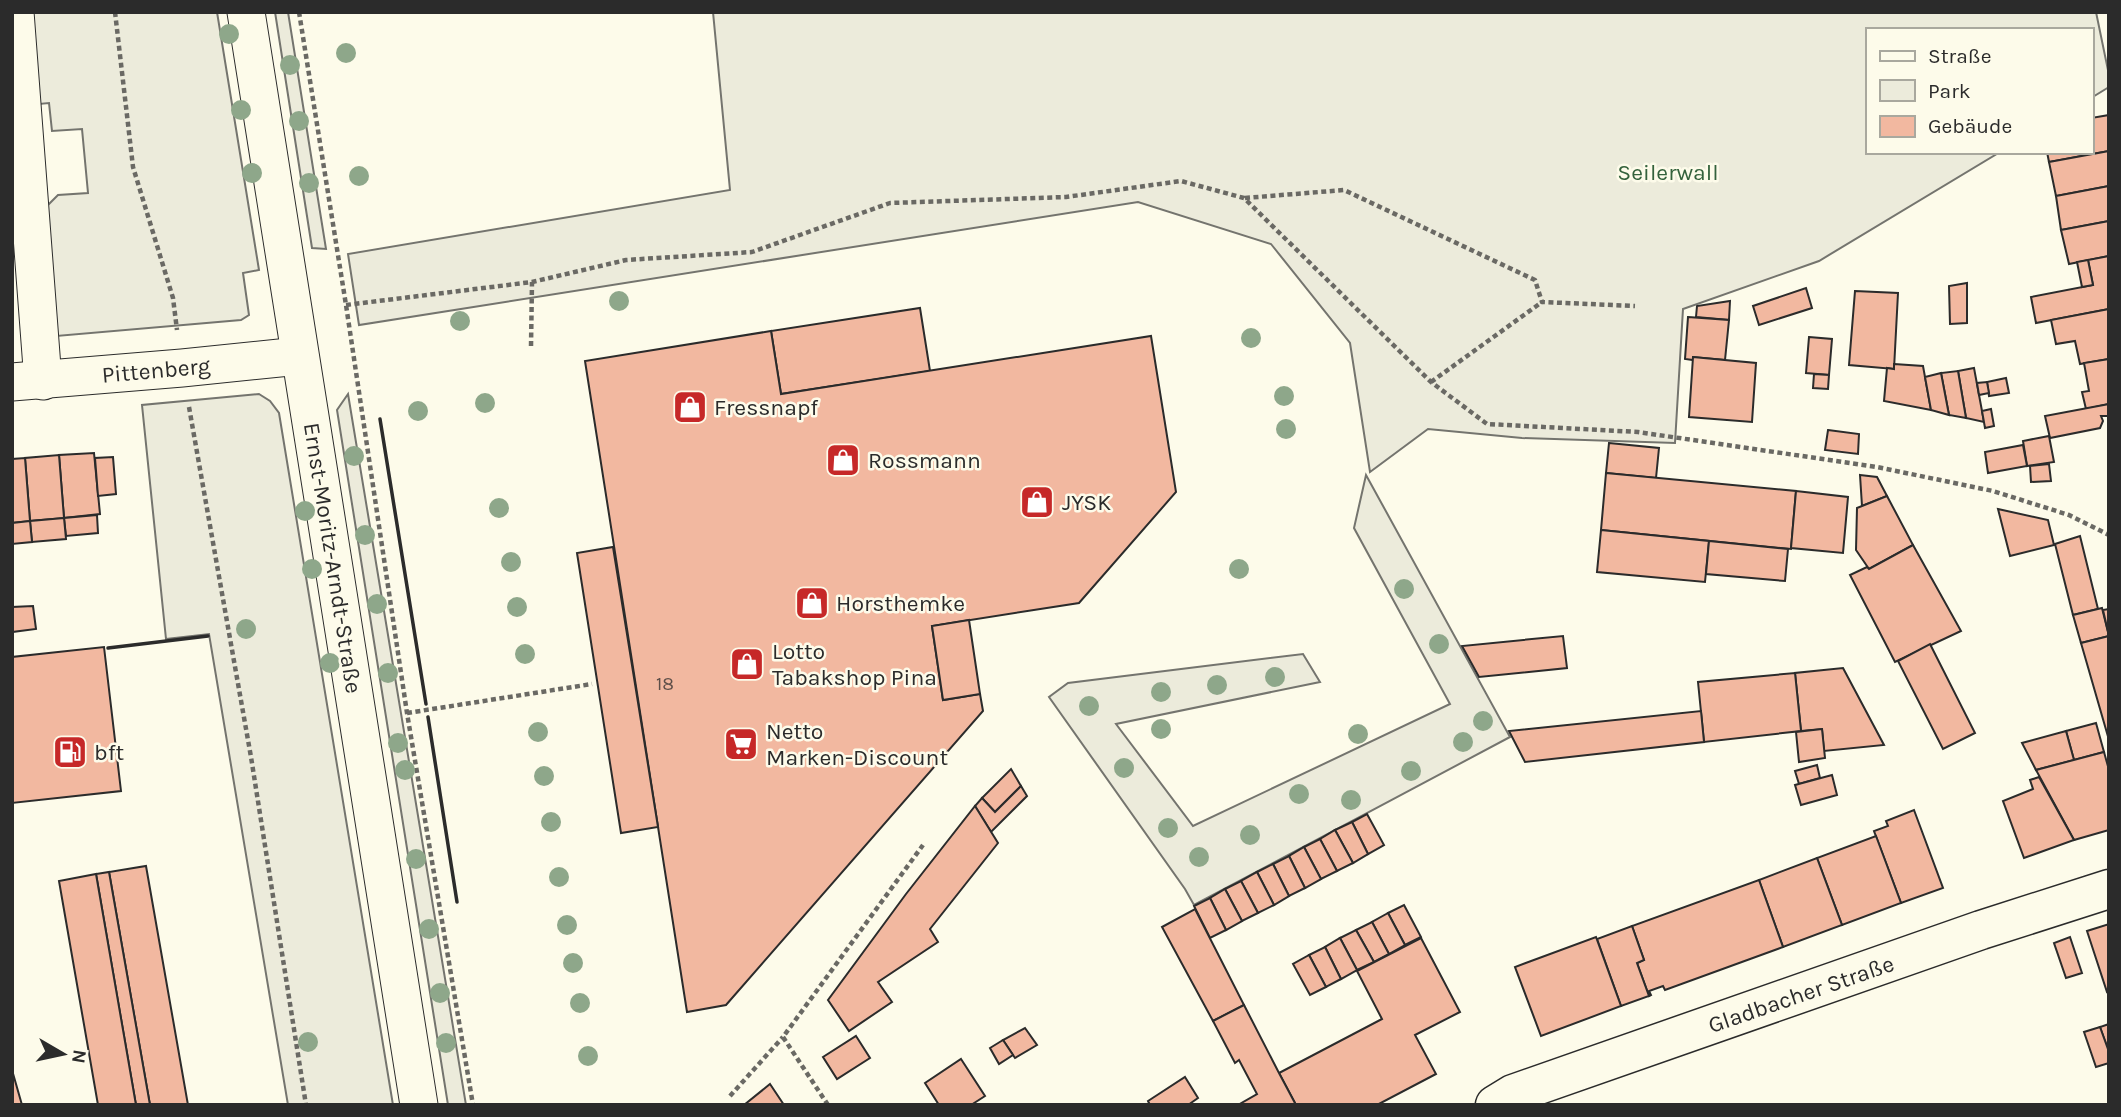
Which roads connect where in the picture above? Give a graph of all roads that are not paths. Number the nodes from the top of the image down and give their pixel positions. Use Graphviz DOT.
graph roads {
  1 [pos="15,12"];
  2 [pos="246,12"];
  3 [pos="299,356"];
  4 [pos="28,382"];
  5 [pos="2109,889"];
  6 [pos="1508,1101"];
  7 [pos="419,1105"];
  1 -- 4 [label="street"];
  2 -- 3 [label="street, Ernst-Moritz-Arndt-Straße"];
  3 -- 4 [label="street, Pittenberg"];
  3 -- 7 [label="street, Ernst-Moritz-Arndt-Straße"];
  5 -- 6 [label="main road, Gladbacher Straße"];
}
